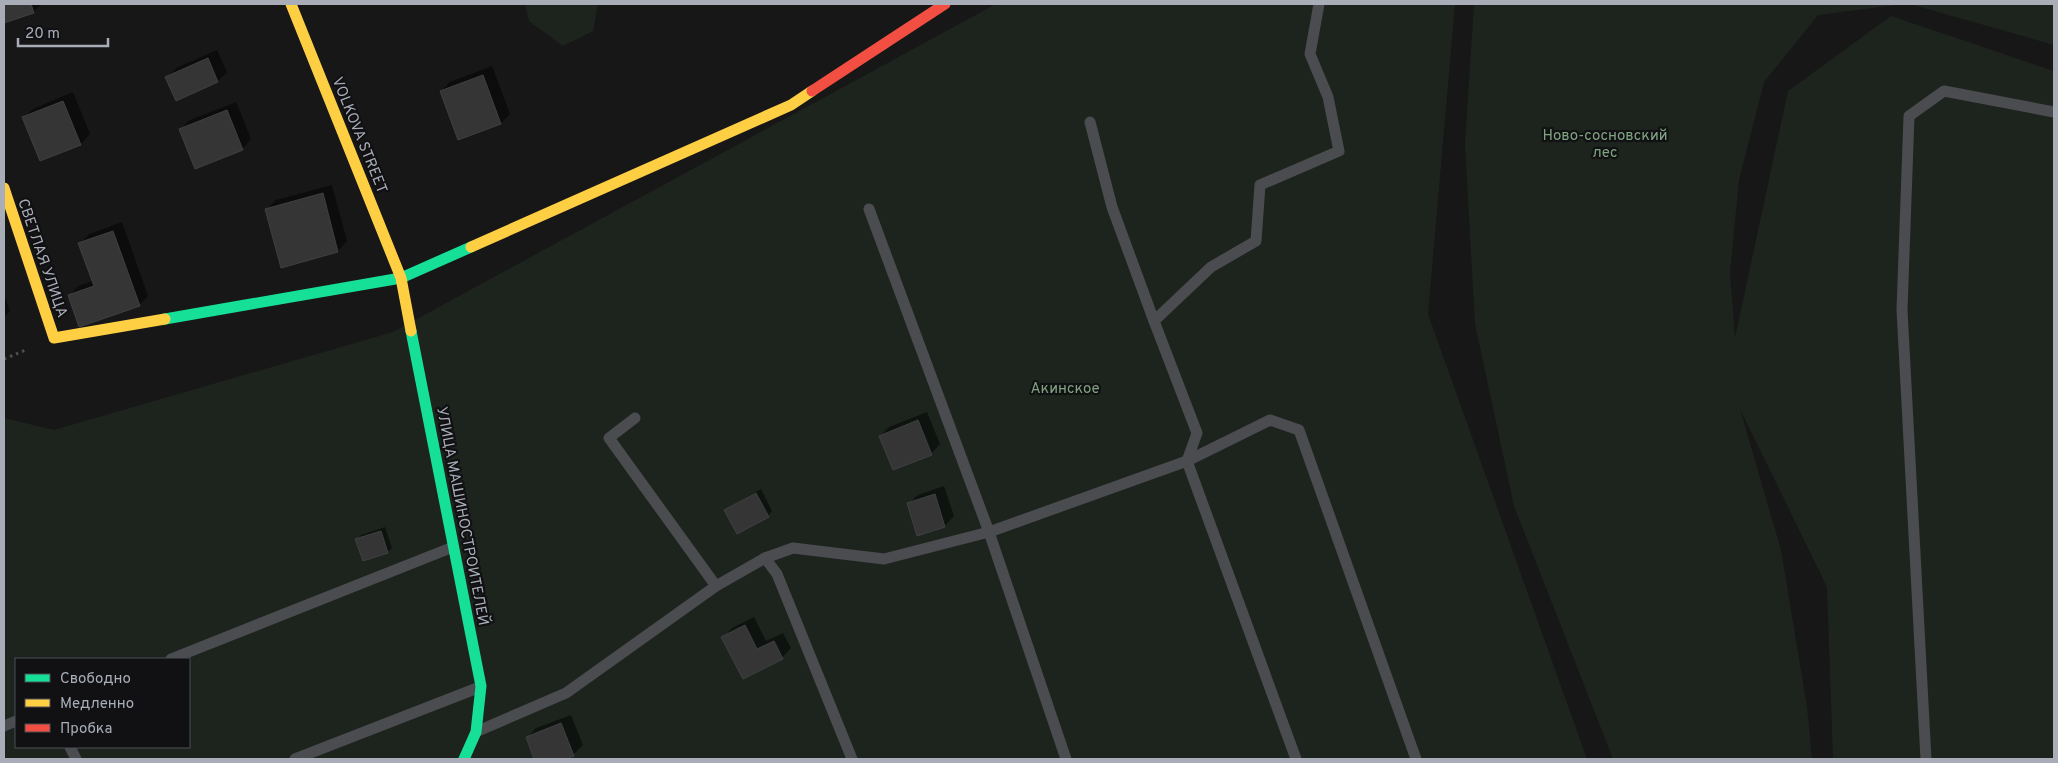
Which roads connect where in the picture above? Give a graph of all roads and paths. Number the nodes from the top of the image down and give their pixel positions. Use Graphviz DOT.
graph roads {
  1 [pos="291,4"];
  2 [pos="945,4"];
  3 [pos="1319,4"];
  4 [pos="2054,112"];
  5 [pos="1090,122"];
  6 [pos="4,188"];
  7 [pos="869,209"];
  8 [pos="400,278"];
  9 [pos="1154,321"];
  10 [pos="635,418"];
  11 [pos="1187,461"];
  12 [pos="989,532"];
  13 [pos="453,547"];
  14 [pos="765,558"];
  15 [pos="716,586"];
  16 [pos="175,658"];
  17 [pos="481,686"];
  18 [pos="476,732"];
  19 [pos="295,759"];
  20 [pos="464,759"];
  21 [pos="852,759"];
  22 [pos="1066,759"];
  23 [pos="1296,759"];
  24 [pos="1416,759"];
  25 [pos="1926,759"];
  1 -- 8 [label="street, VOLKOVA STREET"];
  2 -- 8 [label="street"];
  3 -- 9 [label="lane"];
  4 -- 25 [label="lane"];
  5 -- 9 [label="lane"];
  6 -- 8 [label="street, СВЕТЛАЯ УЛИЦА"];
  7 -- 12 [label="lane"];
  8 -- 13 [label="street, УЛИЦА МАШИНОСТРОИТЕЛЕЙ"];
  9 -- 11 [label="lane"];
  10 -- 15 [label="lane"];
  11 -- 12 [label="lane"];
  11 -- 23 [label="lane"];
  11 -- 24 [label="lane"];
  12 -- 14 [label="lane"];
  12 -- 22 [label="lane"];
  13 -- 16 [label="lane"];
  13 -- 17 [label="street, УЛИЦА МАШИНОСТРОИТЕЛЕЙ"];
  14 -- 15 [label="lane"];
  14 -- 21 [label="lane"];
  15 -- 18 [label="lane"];
  17 -- 18 [label="street, УЛИЦА МАШИНОСТРОИТЕЛЕЙ"];
  17 -- 19 [label="lane"];
  18 -- 20 [label="street, УЛИЦА МАШИНОСТРОИТЕЛЕЙ"];
}
